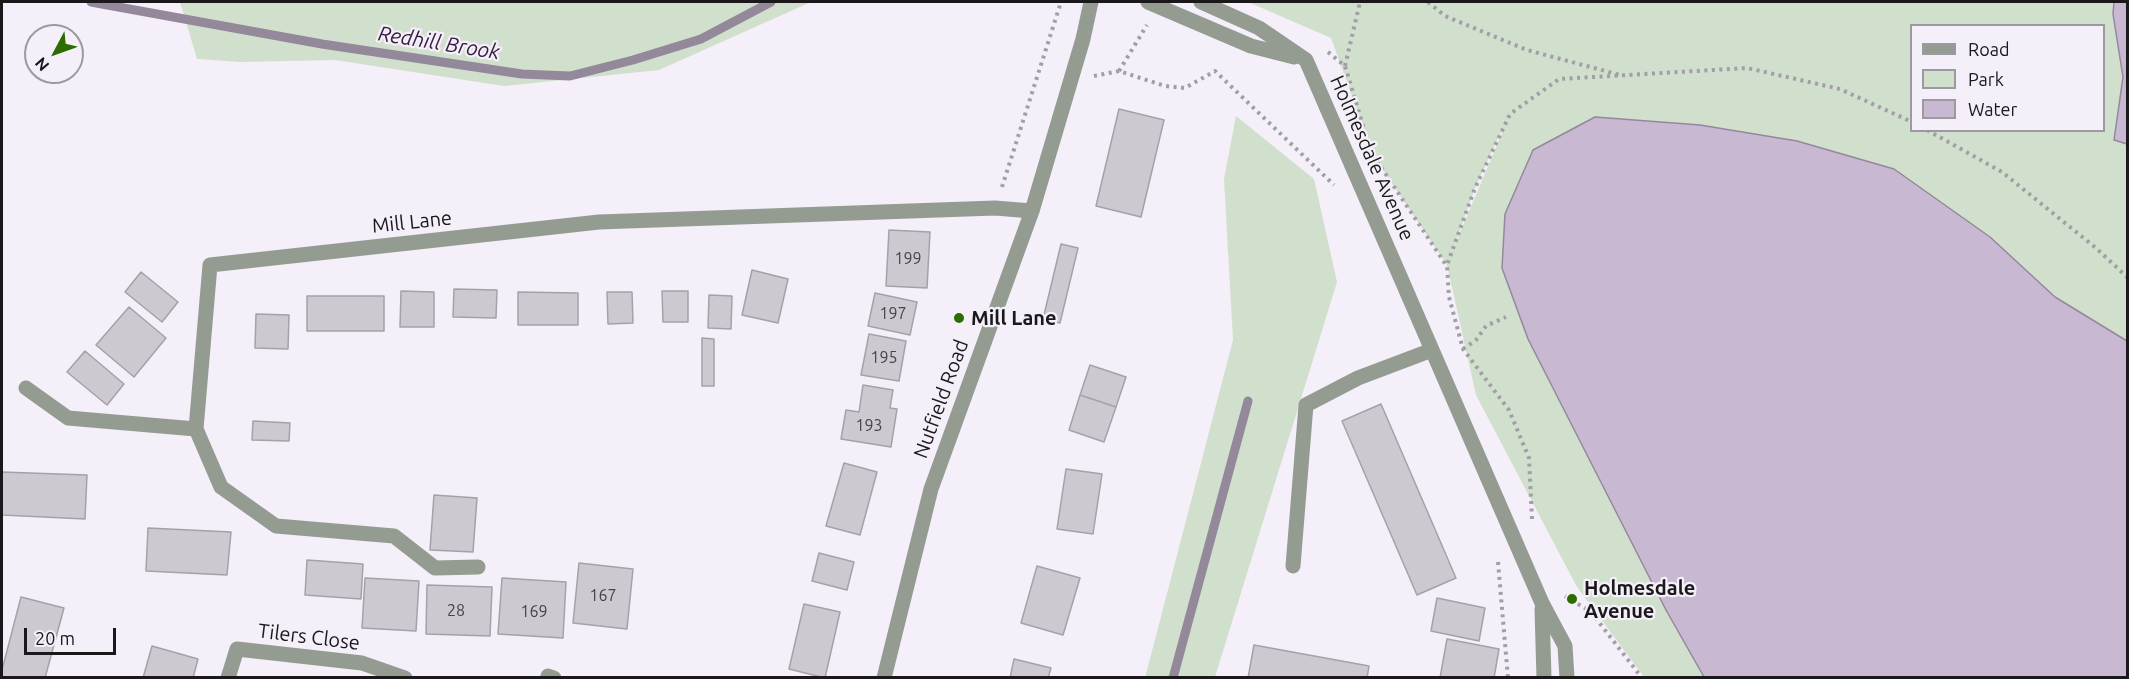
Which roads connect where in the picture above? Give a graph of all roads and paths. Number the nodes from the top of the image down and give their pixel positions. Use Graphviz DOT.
graph roads {
  1 [pos="1060,2"];
  2 [pos="1091,2"];
  3 [pos="1201,2"];
  4 [pos="1360,2"];
  5 [pos="1428,2"];
  6 [pos="1153,4"];
  7 [pos="1305,60"];
  8 [pos="1345,66"];
  9 [pos="1119,71"];
  10 [pos="1624,76"];
  11 [pos="1071,81"];
  12 [pos="1910,122"];
  13 [pos="1931,132"];
  14 [pos="1339,189"];
  15 [pos="995,208"];
  16 [pos="1032,211"];
  17 [pos="2127,278"];
  18 [pos="1506,317"];
  19 [pos="1462,349"];
  20 [pos="1432,350"];
  21 [pos="26,388"];
  22 [pos="196,429"];
  23 [pos="1536,530"];
  24 [pos="1497,551"];
  25 [pos="1293,566"];
  26 [pos="478,567"];
  27 [pos="1559,593"];
  28 [pos="1542,603"];
  29 [pos="228,678"];
  30 [pos="405,678"];
  31 [pos="884,678"];
  32 [pos="1508,678"];
  33 [pos="1544,678"];
  34 [pos="1567,678"];
  35 [pos="1642,678"];
  1 -- 15 [label="path"];
  2 -- 11 [label="street, Nutfield Road"];
  3 -- 7 [label="street, Holmesdale Avenue"];
  4 -- 8 [label="path"];
  5 -- 10 [label="path"];
  6 -- 7 [label="street, Holmesdale Avenue"];
  6 -- 9 [label="path"];
  7 -- 20 [label="street, Holmesdale Avenue"];
  9 -- 11 [label="path"];
  9 -- 14 [label="path"];
  10 -- 12 [label="path"];
  10 -- 19 [label="path"];
  11 -- 16 [label="street, Nutfield Road"];
  13 -- 17 [label="path"];
  15 -- 16 [label="street, Mill Lane"];
  15 -- 22 [label="street, Mill Lane"];
  16 -- 31 [label="street, Nutfield Road"];
  18 -- 19 [label="path"];
  19 -- 23 [label="path"];
  20 -- 25 [label="street"];
  20 -- 28 [label="street, Holmesdale Avenue"];
  21 -- 22 [label="street"];
  22 -- 26 [label="street, Mill Lane"];
  24 -- 32 [label="path"];
  27 -- 35 [label="path"];
  28 -- 33 [label="street, Holmesdale Avenue"];
  28 -- 34 [label="street, Holmesdale Avenue"];
  29 -- 30 [label="street, Tilers Close"];
}
